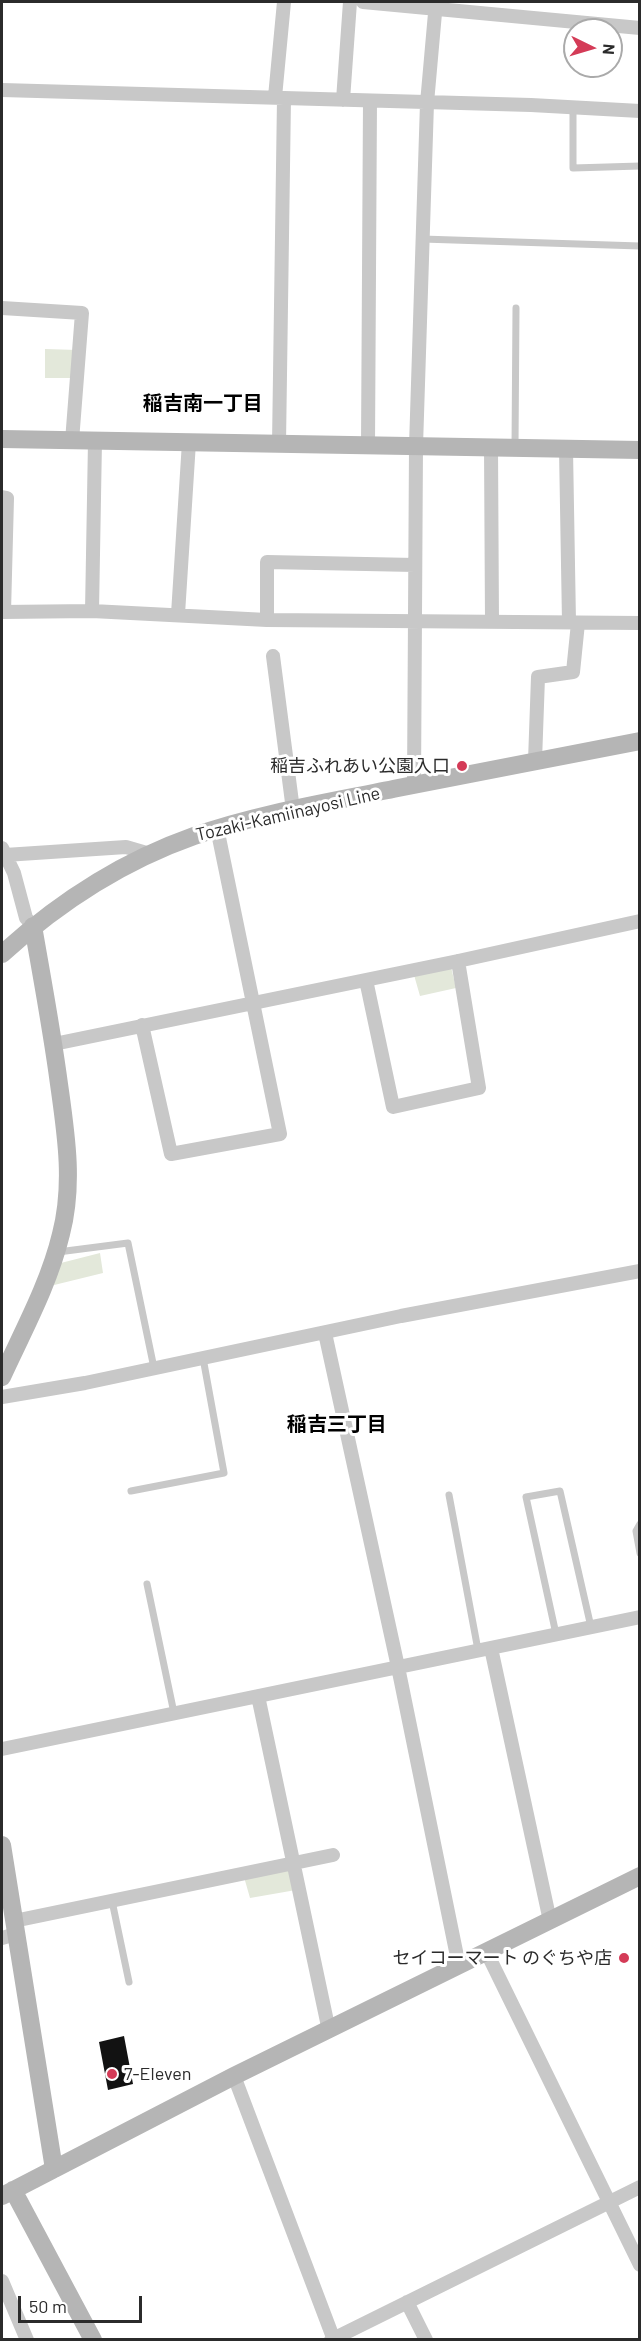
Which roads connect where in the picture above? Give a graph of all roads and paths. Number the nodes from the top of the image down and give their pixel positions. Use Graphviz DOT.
graph roads {
  1 [pos="284,2"];
  2 [pos="350,2"];
  3 [pos="363,2"];
  4 [pos="436,5"];
  5 [pos="639,28"];
  6 [pos="2,90"];
  7 [pos="279,97"];
  8 [pos="343,100"];
  9 [pos="370,101"];
  10 [pos="427,103"];
  11 [pos="573,107"];
  12 [pos="639,111"];
  13 [pos="639,166"];
  14 [pos="422,239"];
  15 [pos="639,246"];
  16 [pos="2,308"];
  17 [pos="516,308"];
  18 [pos="2,439"];
  19 [pos="72,441"];
  20 [pos="95,441"];
  21 [pos="189,442"];
  22 [pos="279,444"];
  23 [pos="368,446"];
  24 [pos="416,446"];
  25 [pos="491,447"];
  26 [pos="515,448"];
  27 [pos="567,449"];
  28 [pos="639,450"];
  29 [pos="2,497"];
  30 [pos="415,565"];
  31 [pos="92,611"];
  32 [pos="3,612"];
  33 [pos="178,614"];
  34 [pos="267,620"];
  35 [pos="414,621"];
  36 [pos="492,622"];
  37 [pos="574,623"];
  38 [pos="639,623"];
  39 [pos="273,656"];
  40 [pos="639,741"];
  41 [pos="535,761"];
  42 [pos="414,785"];
  43 [pos="293,810"];
  44 [pos="218,828"];
  45 [pos="3,851"];
  46 [pos="150,854"];
  47 [pos="639,921"];
  48 [pos="33,926"];
  49 [pos="2,954"];
  50 [pos="458,962"];
  51 [pos="366,980"];
  52 [pos="254,1002"];
  53 [pos="142,1025"];
  54 [pos="54,1044"];
  55 [pos="55,1252"];
  56 [pos="639,1271"];
  57 [pos="325,1333"];
  58 [pos="203,1358"];
  59 [pos="154,1368"];
  60 [pos="2,1377"];
  61 [pos="2,1397"];
  62 [pos="130,1491"];
  63 [pos="449,1495"];
  64 [pos="639,1524"];
  65 [pos="639,1553"];
  66 [pos="147,1584"];
  67 [pos="639,1617"];
  68 [pos="591,1627"];
  69 [pos="556,1634"];
  70 [pos="485,1649"];
  71 [pos="398,1667"];
  72 [pos="258,1696"];
  73 [pos="174,1713"];
  74 [pos="2,1749"];
  75 [pos="2,1853"];
  76 [pos="333,1855"];
  77 [pos="295,1863"];
  78 [pos="639,1876"];
  79 [pos="112,1901"];
  80 [pos="550,1921"];
  81 [pos="11,1931"];
  82 [pos="487,1953"];
  83 [pos="459,1966"];
  84 [pos="129,1982"];
  85 [pos="329,2031"];
  86 [pos="234,2076"];
  87 [pos="54,2169"];
  88 [pos="639,2187"];
  89 [pos="7,2193"];
  90 [pos="610,2202"];
  91 [pos="639,2265"];
  92 [pos="2,2281"];
  93 [pos="407,2302"];
  94 [pos="333,2339"];
  95 [pos="27,2340"];
  96 [pos="93,2340"];
  97 [pos="426,2340"];
  1 -- 7 [label="street"];
  2 -- 8 [label="street"];
  3 -- 4 [label="street"];
  4 -- 5 [label="street"];
  4 -- 10 [label="street"];
  6 -- 7 [label="street"];
  7 -- 8 [label="street"];
  7 -- 22 [label="street"];
  8 -- 9 [label="street"];
  9 -- 10 [label="street"];
  9 -- 23 [label="street"];
  10 -- 11 [label="street"];
  10 -- 14 [label="street"];
  11 -- 12 [label="street"];
  11 -- 13 [label="lane"];
  14 -- 15 [label="lane"];
  14 -- 24 [label="street"];
  16 -- 19 [label="street"];
  17 -- 26 [label="lane"];
  18 -- 19 [label="street"];
  19 -- 20 [label="street"];
  20 -- 21 [label="street"];
  20 -- 31 [label="street"];
  21 -- 22 [label="street"];
  21 -- 33 [label="street"];
  22 -- 23 [label="street"];
  23 -- 24 [label="street"];
  24 -- 25 [label="street"];
  24 -- 30 [label="street"];
  25 -- 26 [label="street"];
  25 -- 36 [label="street"];
  26 -- 27 [label="street"];
  27 -- 28 [label="street"];
  27 -- 37 [label="street"];
  29 -- 32 [label="street"];
  30 -- 34 [label="street"];
  30 -- 35 [label="street"];
  31 -- 32 [label="street"];
  31 -- 33 [label="street"];
  33 -- 34 [label="street"];
  34 -- 35 [label="street"];
  35 -- 36 [label="street"];
  35 -- 42 [label="street"];
  36 -- 37 [label="street"];
  37 -- 38 [label="street"];
  37 -- 41 [label="street"];
  39 -- 43 [label="street"];
  40 -- 41 [label="street, Tozaki-Kamiinayosi Line"];
  41 -- 42 [label="street, Tozaki-Kamiinayosi Line"];
  42 -- 43 [label="street, Tozaki-Kamiinayosi Line"];
  43 -- 44 [label="street, Tozaki-Kamiinayosi Line"];
  44 -- 46 [label="street, Tozaki-Kamiinayosi Line"];
  44 -- 52 [label="street"];
  45 -- 46 [label="street"];
  45 -- 48 [label="street"];
  46 -- 48 [label="street, Tozaki-Kamiinayosi Line"];
  47 -- 50 [label="street"];
  48 -- 49 [label="street, Tozaki-Kamiinayosi Line"];
  48 -- 54 [label="street"];
  50 -- 51 [label="street"];
  50 -- 51 [label="street"];
  51 -- 52 [label="street"];
  52 -- 53 [label="street"];
  52 -- 53 [label="street"];
  53 -- 54 [label="street"];
  54 -- 55 [label="street"];
  55 -- 59 [label="lane"];
  55 -- 60 [label="street"];
  56 -- 57 [label="street"];
  57 -- 58 [label="street"];
  57 -- 71 [label="street"];
  58 -- 59 [label="street"];
  58 -- 62 [label="lane"];
  59 -- 61 [label="street"];
  63 -- 70 [label="lane"];
  64 -- 65 [label="lane"];
  66 -- 73 [label="lane"];
  67 -- 68 [label="street"];
  68 -- 69 [label="street"];
  68 -- 69 [label="lane"];
  69 -- 70 [label="street"];
  70 -- 71 [label="street"];
  70 -- 80 [label="street"];
  71 -- 72 [label="street"];
  71 -- 83 [label="street"];
  72 -- 73 [label="street"];
  72 -- 77 [label="street"];
  73 -- 74 [label="street"];
  75 -- 81 [label="street"];
  76 -- 77 [label="street"];
  77 -- 79 [label="street"];
  77 -- 85 [label="street"];
  78 -- 80 [label="street"];
  79 -- 81 [label="street"];
  79 -- 84 [label="lane"];
  80 -- 82 [label="street"];
  81 -- 87 [label="street"];
  82 -- 83 [label="street"];
  82 -- 90 [label="street"];
  83 -- 85 [label="street"];
  85 -- 86 [label="street"];
  86 -- 87 [label="street"];
  86 -- 94 [label="street"];
  87 -- 89 [label="street"];
  88 -- 90 [label="street"];
  89 -- 96 [label="street"];
  90 -- 91 [label="street"];
  90 -- 93 [label="street"];
  92 -- 95 [label="street"];
  93 -- 94 [label="street"];
  93 -- 97 [label="street"];
}
